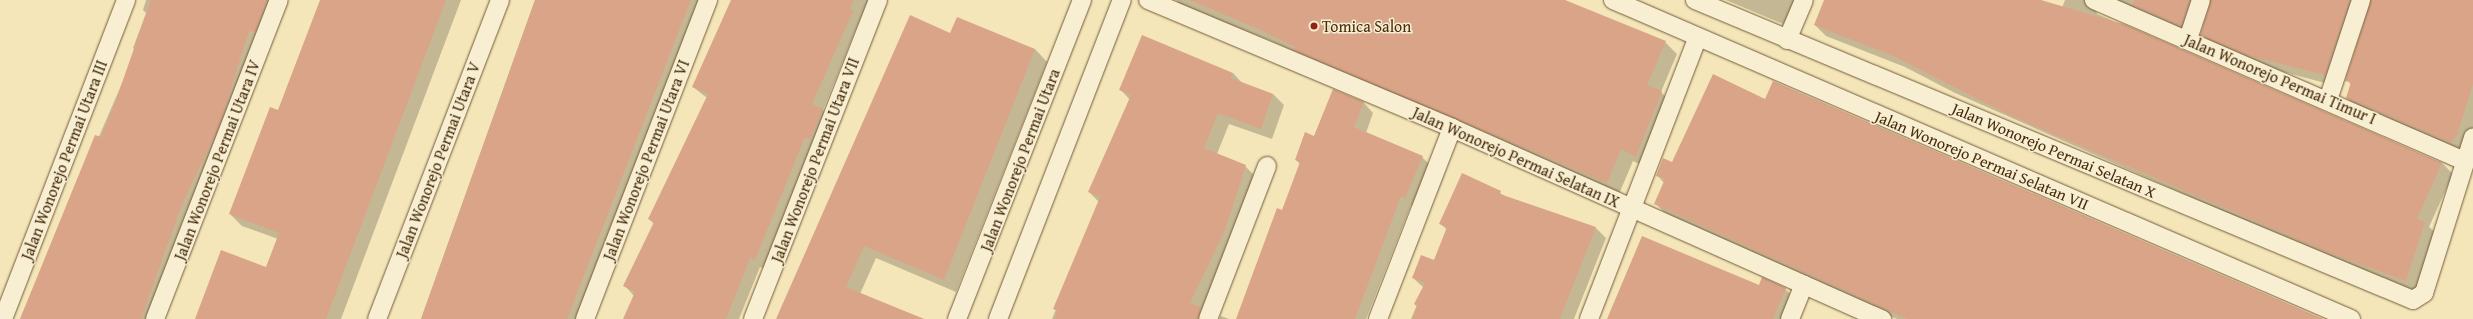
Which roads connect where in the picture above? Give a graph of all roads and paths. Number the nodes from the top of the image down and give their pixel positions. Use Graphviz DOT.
graph roads {
  1 [pos="126,0"];
  2 [pos="279,0"];
  3 [pos="500,0"];
  4 [pos="708,0"];
  5 [pos="878,0"];
  6 [pos="1082,0"];
  7 [pos="1122,0"];
  8 [pos="1148,0"];
  9 [pos="1613,0"];
  10 [pos="1695,0"];
  11 [pos="1804,0"];
  12 [pos="2094,0"];
  13 [pos="2200,0"];
  14 [pos="2361,0"];
  15 [pos="1698,37"];
  16 [pos="1787,40"];
  17 [pos="2188,40"];
  18 [pos="2328,100"];
  19 [pos="1452,128"];
  20 [pos="2473,138"];
  21 [pos="2466,161"];
  22 [pos="1267,166"];
  23 [pos="1632,208"];
  24 [pos="1804,285"];
  25 [pos="3,319"];
  26 [pos="155,319"];
  27 [pos="377,319"];
  28 [pos="585,319"];
  29 [pos="753,319"];
  30 [pos="957,319"];
  31 [pos="998,319"];
  32 [pos="1208,319"];
  33 [pos="1378,319"];
  34 [pos="1589,319"];
  35 [pos="1790,319"];
  36 [pos="1882,319"];
  37 [pos="2351,319"];
  1 -- 25 [label="street, Jalan Wonorejo Permai Utara III"];
  2 -- 26 [label="street, Jalan Wonorejo Permai Utara IV"];
  3 -- 27 [label="street, Jalan Wonorejo Permai Utara V"];
  4 -- 28 [label="street, Jalan Wonorejo Permai Utara VI"];
  5 -- 29 [label="street, Jalan Wonorejo Permai Utara VII"];
  6 -- 30 [label="street, Jalan Wonorejo Permai Utara"];
  7 -- 31 [label="street"];
  8 -- 19 [label="street, Jalan Wonorejo Permai Selatan IX"];
  9 -- 15 [label="street, Jalan Wonorejo Permai Selatan VII"];
  10 -- 16 [label="street, Jalan Wonorejo Permai Selatan X"];
  11 -- 16 [label="street"];
  12 -- 17 [label="street, Jalan Wonorejo Permai Timur I"];
  13 -- 17 [label="street"];
  14 -- 18 [label="street"];
  15 -- 23 [label="street"];
  15 -- 37 [label="street, Jalan Wonorejo Permai Selatan VII"];
  16 -- 21 [label="street, Jalan Wonorejo Permai Selatan X"];
  17 -- 18 [label="street, Jalan Wonorejo Permai Timur I"];
  18 -- 21 [label="street, Jalan Wonorejo Permai Timur I"];
  19 -- 23 [label="street, Jalan Wonorejo Permai Selatan IX"];
  19 -- 33 [label="street"];
  20 -- 21 [label="street"];
  22 -- 32 [label="street"];
  23 -- 24 [label="street, Jalan Wonorejo Permai Selatan IX"];
  23 -- 34 [label="street"];
  24 -- 35 [label="street"];
  24 -- 36 [label="street, Jalan Wonorejo Permai Selatan IX"];
}
